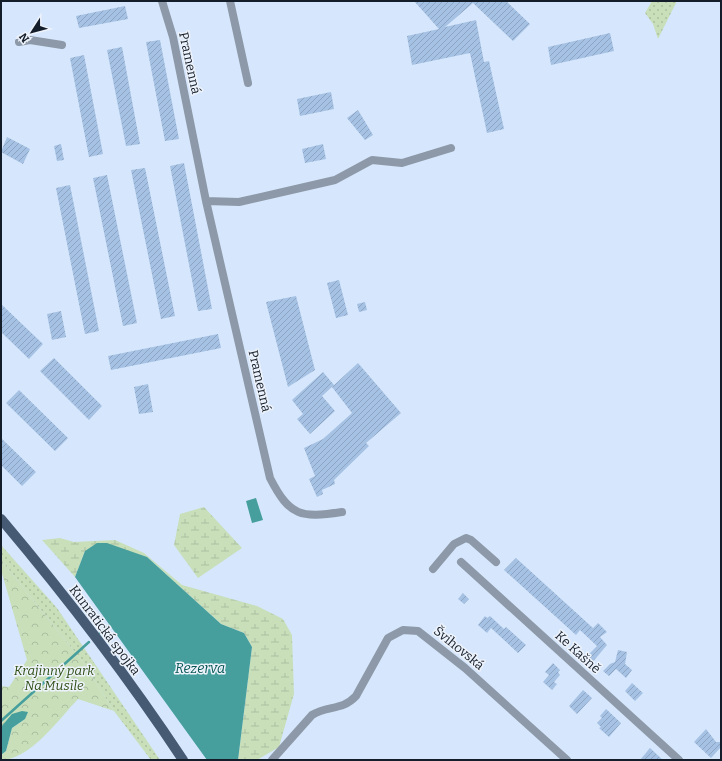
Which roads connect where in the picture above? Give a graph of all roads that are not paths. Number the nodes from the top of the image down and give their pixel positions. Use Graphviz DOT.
graph roads {
  1 [pos="162,1"];
  2 [pos="230,1"];
  3 [pos="19,42"];
  4 [pos="62,46"];
  5 [pos="248,83"];
  6 [pos="451,148"];
  7 [pos="206,201"];
  8 [pos="342,512"];
  9 [pos="1,519"];
  10 [pos="461,562"];
  11 [pos="496,562"];
  12 [pos="433,569"];
  13 [pos="183,760"];
  14 [pos="272,760"];
  15 [pos="567,760"];
  16 [pos="679,760"];
  1 -- 7 [label="street, Pramenná"];
  2 -- 5 [label="street"];
  3 -- 4 [label="street"];
  6 -- 7 [label="street"];
  7 -- 8 [label="street, Pramenná"];
  9 -- 13 [label="main road, Kunratická spojka"];
  10 -- 16 [label="street, Ke Kašně"];
  11 -- 12 [label="street"];
  14 -- 15 [label="street, Švihovská"];
}
